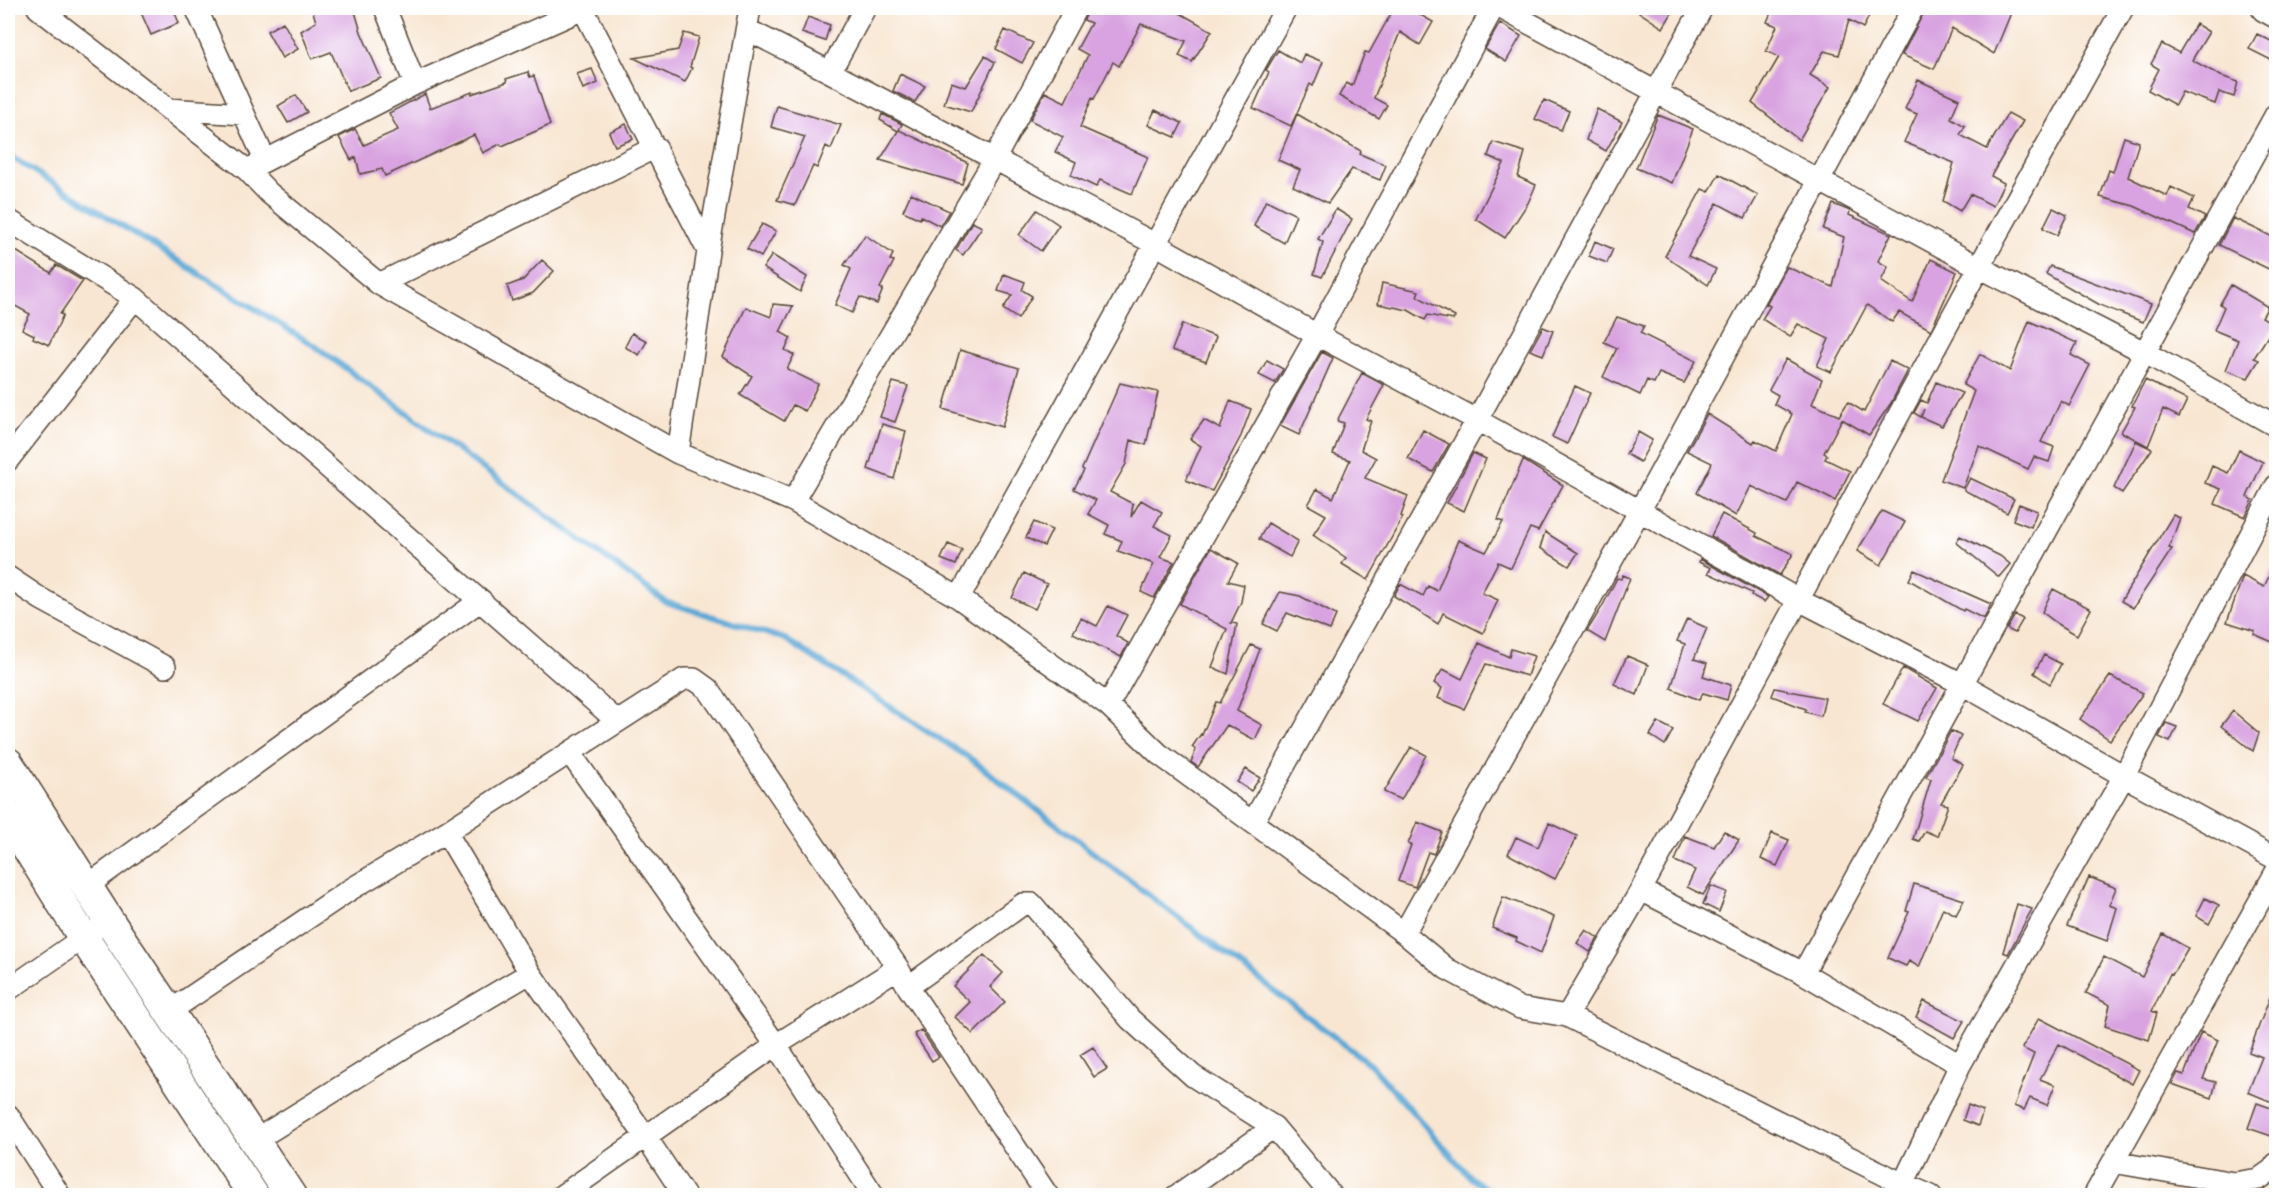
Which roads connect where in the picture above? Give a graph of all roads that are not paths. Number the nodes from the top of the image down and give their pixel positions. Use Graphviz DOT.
graph roads {
  1 [pos="38,8"];
  2 [pos="196,8"];
  3 [pos="385,8"];
  4 [pos="583,8"];
  5 [pos="750,8"];
  6 [pos="865,8"];
  7 [pos="1076,8"];
  8 [pos="1286,8"];
  9 [pos="1493,8"];
  10 [pos="1501,8"];
  11 [pos="1702,8"];
  12 [pos="1913,8"];
  13 [pos="2122,8"];
  14 [pos="2265,8"];
  15 [pos="2277,14"];
  16 [pos="748,30"];
  17 [pos="830,72"];
  18 [pos="415,84"];
  19 [pos="1655,92"];
  20 [pos="168,109"];
  21 [pos="244,114"];
  22 [pos="2277,114"];
  23 [pos="656,147"];
  24 [pos="994,160"];
  25 [pos="256,165"];
  26 [pos="1818,180"];
  27 [pos="8,220"];
  28 [pos="1155,244"];
  29 [pos="708,251"];
  30 [pos="1979,267"];
  31 [pos="379,284"];
  32 [pos="135,297"];
  33 [pos="1317,335"];
  34 [pos="2145,352"];
  35 [pos="1477,420"];
  36 [pos="2277,426"];
  37 [pos="678,453"];
  38 [pos="8,460"];
  39 [pos="2277,486"];
  40 [pos="793,501"];
  41 [pos="1640,510"];
  42 [pos="8,577"];
  43 [pos="959,598"];
  44 [pos="480,600"];
  45 [pos="1799,600"];
  46 [pos="165,667"];
  47 [pos="1962,684"];
  48 [pos="1108,705"];
  49 [pos="617,721"];
  50 [pos="570,753"];
  51 [pos="8,763"];
  52 [pos="2124,776"];
  53 [pos="8,817"];
  54 [pos="1253,822"];
  55 [pos="446,832"];
  56 [pos="2277,859"];
  57 [pos="2277,872"];
  58 [pos="87,885"];
  59 [pos="1641,890"];
  60 [pos="109,921"];
  61 [pos="1404,933"];
  62 [pos="83,937"];
  63 [pos="898,968"];
  64 [pos="530,973"];
  65 [pos="1803,973"];
  66 [pos="908,987"];
  67 [pos="8,990"];
  68 [pos="170,1011"];
  69 [pos="1568,1016"];
  70 [pos="776,1045"];
  71 [pos="1959,1065"];
  72 [pos="8,1115"];
  73 [pos="1274,1127"];
  74 [pos="646,1137"];
  75 [pos="254,1141"];
  76 [pos="2113,1162"];
  77 [pos="2277,1164"];
  78 [pos="1903,1184"];
  79 [pos="60,1196"];
  80 [pos="254,1196"];
  81 [pos="291,1196"];
  82 [pos="561,1196"];
  83 [pos="685,1196"];
  84 [pos="874,1196"];
  85 [pos="1048,1196"];
  86 [pos="1176,1196"];
  87 [pos="1332,1196"];
  88 [pos="1931,1196"];
  89 [pos="2094,1196"];
  1 -- 20 [label="street"];
  2 -- 21 [label="street"];
  3 -- 18 [label="street"];
  4 -- 18 [label="street"];
  4 -- 23 [label="street"];
  5 -- 16 [label="street"];
  6 -- 17 [label="street"];
  7 -- 24 [label="street"];
  8 -- 28 [label="street"];
  9 -- 33 [label="street"];
  10 -- 19 [label="street"];
  11 -- 19 [label="street"];
  12 -- 26 [label="street"];
  13 -- 30 [label="street"];
  14 -- 15 [label="street"];
  16 -- 17 [label="street"];
  16 -- 29 [label="street"];
  17 -- 24 [label="street"];
  18 -- 25 [label="street"];
  19 -- 26 [label="street"];
  19 -- 35 [label="street"];
  20 -- 21 [label="street"];
  20 -- 25 [label="street"];
  21 -- 25 [label="street"];
  22 -- 34 [label="street"];
  23 -- 29 [label="street"];
  23 -- 31 [label="street"];
  24 -- 28 [label="street"];
  24 -- 40 [label="street"];
  25 -- 31 [label="street"];
  26 -- 30 [label="street"];
  26 -- 41 [label="street"];
  27 -- 32 [label="street"];
  28 -- 33 [label="street"];
  28 -- 43 [label="street"];
  29 -- 37 [label="street"];
  30 -- 34 [label="street"];
  30 -- 45 [label="street"];
  31 -- 37 [label="street"];
  32 -- 38 [label="street"];
  32 -- 44 [label="street"];
  33 -- 35 [label="street"];
  33 -- 48 [label="street"];
  34 -- 36 [label="street"];
  34 -- 47 [label="street"];
  35 -- 41 [label="street"];
  35 -- 54 [label="street"];
  37 -- 40 [label="street"];
  39 -- 52 [label="street"];
  40 -- 43 [label="street"];
  41 -- 45 [label="street"];
  41 -- 61 [label="street"];
  42 -- 46 [label="street"];
  43 -- 48 [label="street"];
  44 -- 49 [label="street"];
  44 -- 58 [label="street"];
  45 -- 47 [label="street"];
  45 -- 59 [label="street"];
  47 -- 52 [label="street"];
  47 -- 65 [label="street"];
  48 -- 54 [label="street"];
  49 -- 50 [label="street"];
  49 -- 63 [label="street"];
  50 -- 55 [label="street"];
  50 -- 70 [label="street"];
  51 -- 58 [label="main road"];
  52 -- 56 [label="street"];
  52 -- 71 [label="street"];
  53 -- 62 [label="main road"];
  54 -- 61 [label="street"];
  55 -- 64 [label="street"];
  55 -- 68 [label="street"];
  57 -- 76 [label="street"];
  58 -- 60 [label="main road"];
  59 -- 65 [label="street"];
  59 -- 69 [label="street"];
  60 -- 62 [label="street"];
  60 -- 68 [label="main road"];
  61 -- 69 [label="street"];
  62 -- 67 [label="street"];
  62 -- 80 [label="main road"];
  63 -- 66 [label="street"];
  63 -- 70 [label="street"];
  64 -- 74 [label="street"];
  64 -- 75 [label="street"];
  65 -- 71 [label="street"];
  66 -- 73 [label="street"];
  66 -- 85 [label="street"];
  68 -- 75 [label="main road"];
  69 -- 78 [label="street"];
  70 -- 74 [label="street"];
  70 -- 84 [label="street"];
  71 -- 78 [label="street"];
  72 -- 79 [label="street"];
  73 -- 86 [label="street"];
  73 -- 87 [label="street"];
  74 -- 82 [label="street"];
  74 -- 83 [label="street"];
  75 -- 81 [label="main road"];
  76 -- 77 [label="street"];
  76 -- 89 [label="street"];
  78 -- 88 [label="street"];
}
